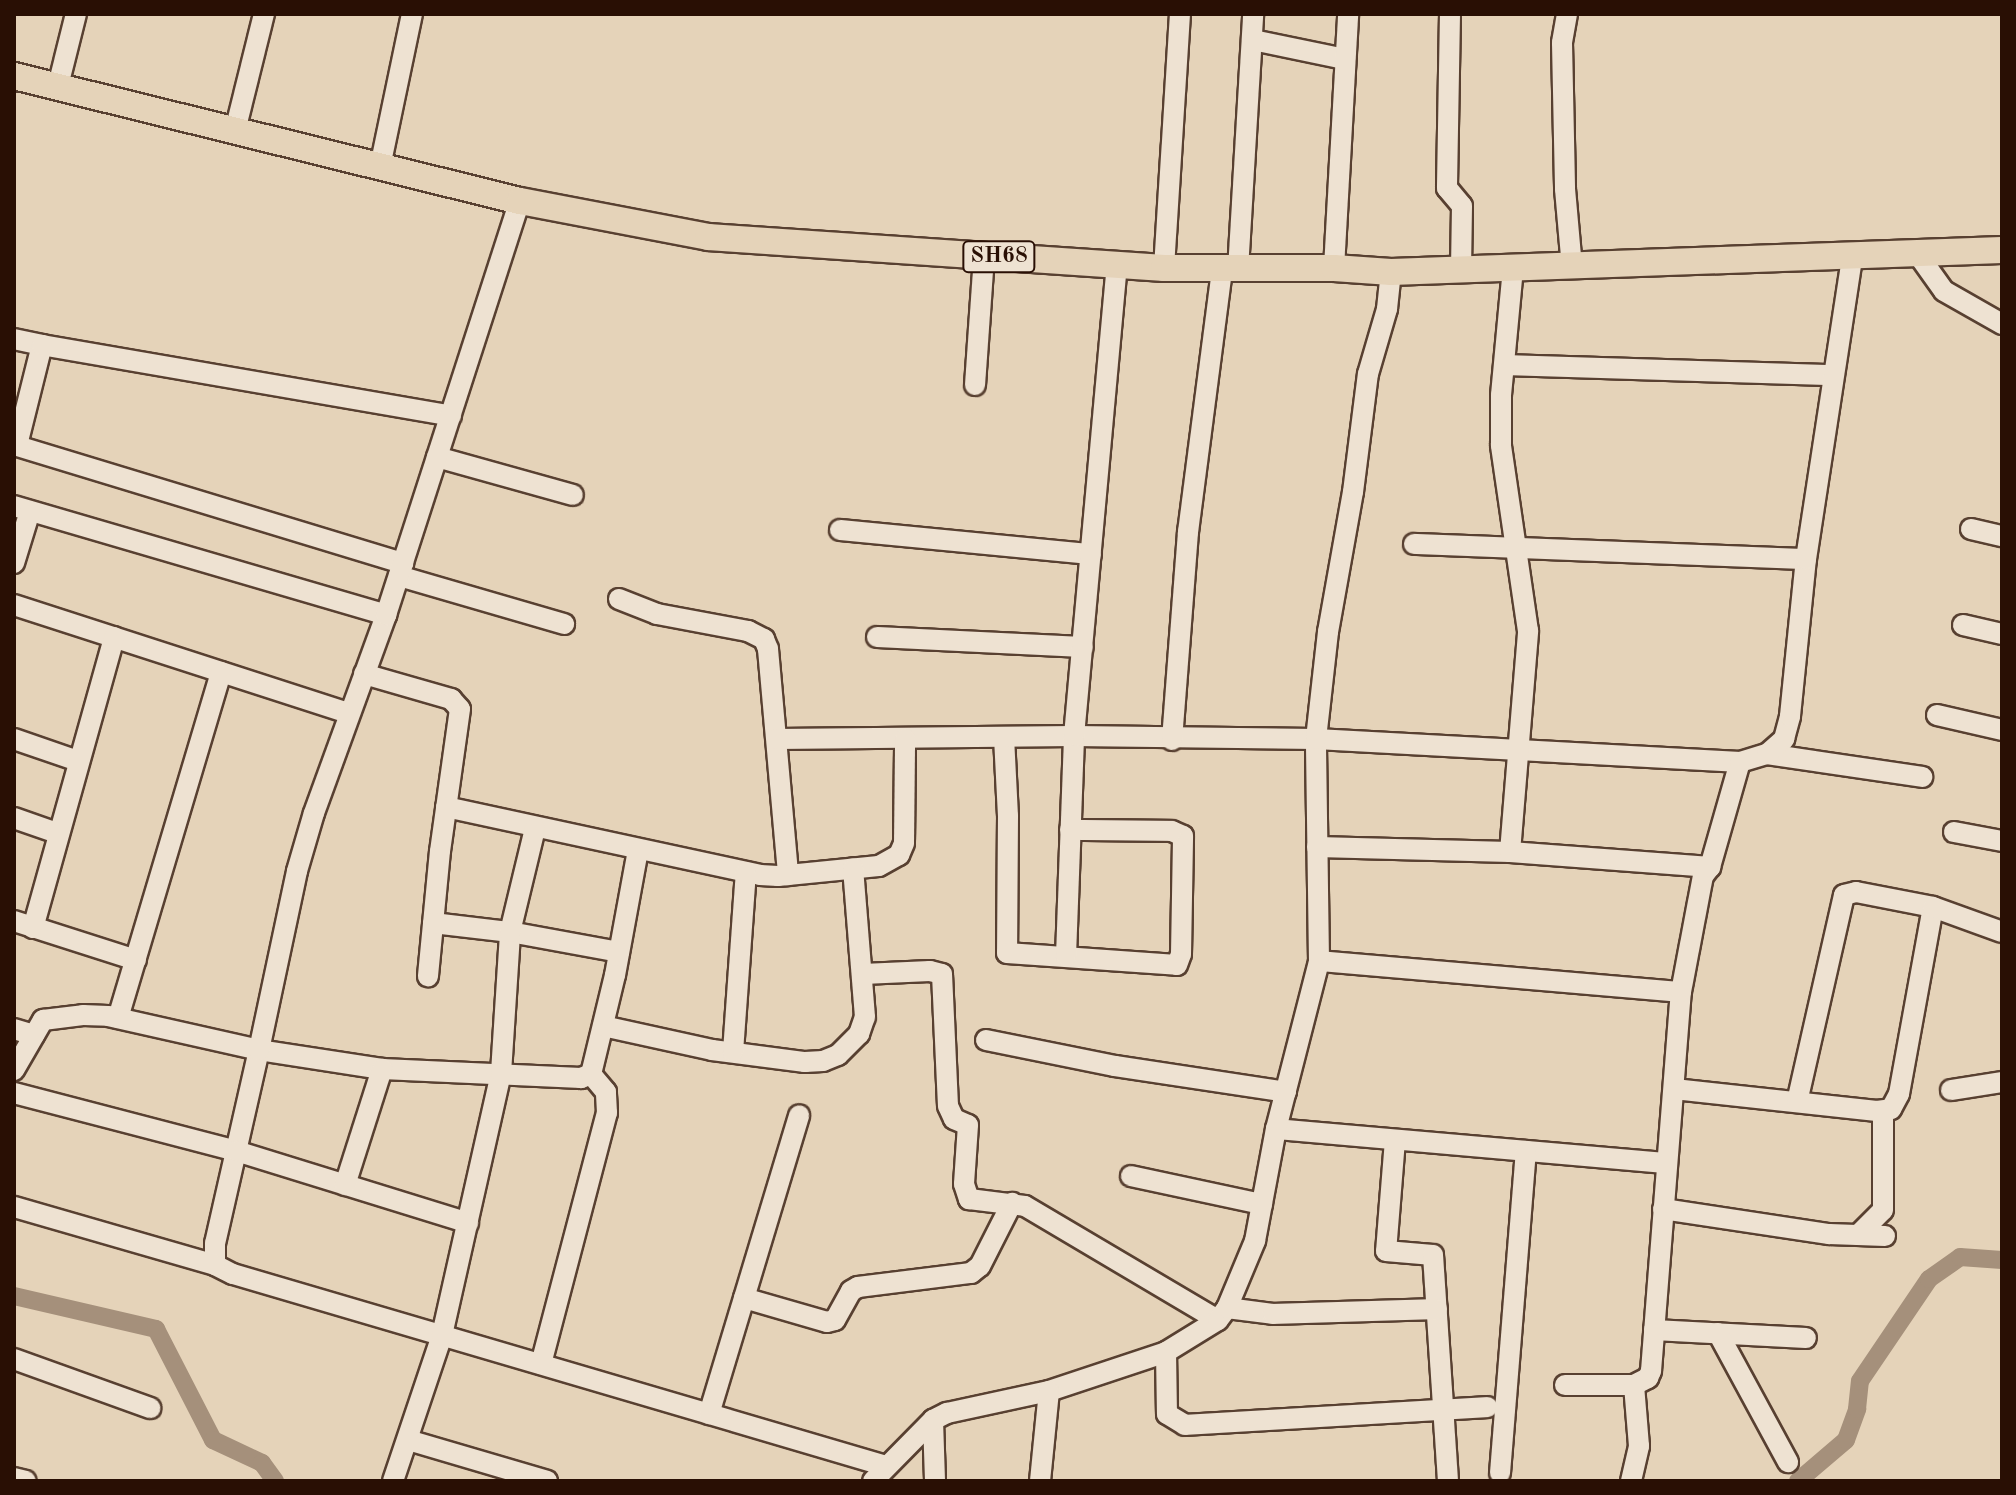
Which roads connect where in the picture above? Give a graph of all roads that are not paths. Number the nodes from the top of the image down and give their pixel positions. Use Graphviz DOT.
graph roads {
  1 [pos="76,14"];
  2 [pos="264,14"];
  3 [pos="412,14"];
  4 [pos="1180,14"];
  5 [pos="1253,14"];
  6 [pos="1348,14"];
  7 [pos="1450,14"];
  8 [pos="1567,14"];
  9 [pos="1253,40"];
  10 [pos="1345,59"];
  11 [pos="14,76"];
  12 [pos="58,86"];
  13 [pos="235,131"];
  14 [pos="380,167"];
  15 [pos="520,201"];
  16 [pos="2002,250"];
  17 [pos="984,256"];
  18 [pos="1919,256"];
  19 [pos="1852,258"];
  20 [pos="1117,265"];
  21 [pos="1572,267"];
  22 [pos="1164,268"];
  23 [pos="1334,268"];
  24 [pos="1513,269"];
  25 [pos="1230,270"];
  26 [pos="1391,272"];
  27 [pos="1461,272"];
  28 [pos="2002,324"];
  29 [pos="14,339"];
  30 [pos="42,345"];
  31 [pos="1506,365"];
  32 [pos="1833,375"];
  33 [pos="975,385"];
  34 [pos="451,416"];
  35 [pos="16,445"];
  36 [pos="437,457"];
  37 [pos="573,495"];
  38 [pos="22,509"];
  39 [pos="1971,529"];
  40 [pos="840,530"];
  41 [pos="2002,536"];
  42 [pos="1414,544"];
  43 [pos="1514,548"];
  44 [pos="1091,554"];
  45 [pos="1806,559"];
  46 [pos="14,563"];
  47 [pos="401,570"];
  48 [pos="619,599"];
  49 [pos="14,605"];
  50 [pos="386,615"];
  51 [pos="564,624"];
  52 [pos="1963,625"];
  53 [pos="2002,634"];
  54 [pos="114,637"];
  55 [pos="877,637"];
  56 [pos="1083,647"];
  57 [pos="221,672"];
  58 [pos="364,674"];
  59 [pos="349,713"];
  60 [pos="1937,715"];
  61 [pos="2002,730"];
  62 [pos="1074,736"];
  63 [pos="1004,737"];
  64 [pos="14,739"];
  65 [pos="777,739"];
  66 [pos="905,739"];
  67 [pos="1316,739"];
  68 [pos="1172,740"];
  69 [pos="1518,749"];
  70 [pos="1767,754"];
  71 [pos="78,761"];
  72 [pos="1740,762"];
  73 [pos="1922,777"];
  74 [pos="446,807"];
  75 [pos="14,818"];
  76 [pos="535,829"];
  77 [pos="1070,830"];
  78 [pos="1954,832"];
  79 [pos="57,833"];
  80 [pos="2002,841"];
  81 [pos="1317,847"];
  82 [pos="638,850"];
  83 [pos="1510,852"];
  84 [pos="1710,867"];
  85 [pos="853,868"];
  86 [pos="746,872"];
  87 [pos="788,875"];
  88 [pos="1933,907"];
  89 [pos="433,923"];
  90 [pos="24,924"];
  91 [pos="510,932"];
  92 [pos="2002,932"];
  93 [pos="619,952"];
  94 [pos="1066,956"];
  95 [pos="136,960"];
  96 [pos="1319,961"];
  97 [pos="863,974"];
  98 [pos="428,976"];
  99 [pos="1681,992"];
  100 [pos="118,1018"];
  101 [pos="603,1026"];
  102 [pos="24,1032"];
  103 [pos="986,1040"];
  104 [pos="259,1050"];
  105 [pos="733,1052"];
  106 [pos="382,1069"];
  107 [pos="14,1070"];
  108 [pos="501,1073"];
  109 [pos="591,1074"];
  110 [pos="2002,1082"];
  111 [pos="1674,1089"];
  112 [pos="1951,1090"];
  113 [pos="1286,1092"];
  114 [pos="14,1093"];
  115 [pos="1797,1102"];
  116 [pos="1883,1111"];
  117 [pos="799,1115"];
  118 [pos="1276,1129"];
  119 [pos="1395,1140"];
  120 [pos="236,1151"];
  121 [pos="1526,1151"];
  122 [pos="1667,1163"];
  123 [pos="1131,1176"];
  124 [pos="345,1185"];
  125 [pos="1012,1203"];
  126 [pos="1262,1204"];
  127 [pos="14,1207"];
  128 [pos="1663,1209"];
  129 [pos="468,1223"];
  130 [pos="1858,1235"];
  131 [pos="1885,1236"];
  132 [pos="215,1265"];
  133 [pos="744,1298"];
  134 [pos="1437,1309"];
  135 [pos="1222,1314"];
  136 [pos="1654,1330"];
  137 [pos="1718,1333"];
  138 [pos="442,1335"];
  139 [pos="1806,1338"];
  140 [pos="1166,1352"];
  141 [pos="14,1359"];
  142 [pos="541,1364"];
  143 [pos="1565,1385"];
  144 [pos="1634,1385"];
  145 [pos="1049,1391"];
  146 [pos="1487,1407"];
  147 [pos="150,1408"];
  148 [pos="1443,1410"];
  149 [pos="709,1414"];
  150 [pos="933,1420"];
  151 [pos="408,1440"];
  152 [pos="1788,1462"];
  153 [pos="879,1473"];
  154 [pos="1500,1473"];
  155 [pos="14,1478"];
  156 [pos="26,1481"];
  157 [pos="393,1481"];
  158 [pos="547,1481"];
  159 [pos="935,1481"];
  160 [pos="1040,1481"];
  161 [pos="1448,1481"];
  162 [pos="1631,1481"];
  1 -- 12 [label="street"];
  2 -- 13 [label="street"];
  3 -- 14 [label="street"];
  4 -- 22 [label="street"];
  5 -- 9 [label="street"];
  6 -- 10 [label="street"];
  7 -- 27 [label="street"];
  8 -- 21 [label="street"];
  9 -- 10 [label="street"];
  9 -- 25 [label="street"];
  10 -- 23 [label="street"];
  11 -- 12 [label="main road, SH68"];
  12 -- 13 [label="main road, SH68"];
  13 -- 14 [label="main road, SH68"];
  14 -- 15 [label="main road, SH68"];
  15 -- 17 [label="main road, SH68"];
  15 -- 34 [label="street"];
  16 -- 18 [label="main road, SH68"];
  17 -- 20 [label="main road, SH68"];
  17 -- 33 [label="street"];
  18 -- 19 [label="main road, SH68"];
  18 -- 28 [label="street"];
  19 -- 21 [label="main road, SH68"];
  19 -- 32 [label="street"];
  20 -- 22 [label="main road, SH68"];
  20 -- 44 [label="street"];
  21 -- 24 [label="main road, SH68"];
  22 -- 25 [label="main road, SH68"];
  23 -- 25 [label="main road, SH68"];
  23 -- 26 [label="main road, SH68"];
  24 -- 27 [label="main road, SH68"];
  24 -- 31 [label="street"];
  25 -- 68 [label="street"];
  26 -- 27 [label="main road, SH68"];
  26 -- 67 [label="street"];
  29 -- 30 [label="street"];
  30 -- 34 [label="street"];
  30 -- 35 [label="street"];
  31 -- 32 [label="street"];
  31 -- 43 [label="street"];
  32 -- 45 [label="street"];
  34 -- 36 [label="street"];
  35 -- 47 [label="street"];
  36 -- 37 [label="street"];
  36 -- 47 [label="street"];
  38 -- 46 [label="street"];
  38 -- 50 [label="street"];
  39 -- 41 [label="street"];
  40 -- 44 [label="street"];
  42 -- 43 [label="street"];
  43 -- 45 [label="street"];
  43 -- 69 [label="street"];
  44 -- 56 [label="street"];
  45 -- 70 [label="street"];
  47 -- 50 [label="street"];
  47 -- 51 [label="street"];
  48 -- 65 [label="street"];
  49 -- 54 [label="street"];
  50 -- 58 [label="street"];
  52 -- 53 [label="street"];
  54 -- 57 [label="street"];
  54 -- 71 [label="street"];
  55 -- 56 [label="street"];
  56 -- 62 [label="street"];
  57 -- 59 [label="street"];
  57 -- 95 [label="street"];
  58 -- 59 [label="street"];
  58 -- 74 [label="street"];
  59 -- 104 [label="street"];
  60 -- 61 [label="street"];
  62 -- 63 [label="street"];
  62 -- 68 [label="street"];
  62 -- 77 [label="street"];
  63 -- 66 [label="street"];
  63 -- 94 [label="street"];
  64 -- 71 [label="street"];
  65 -- 66 [label="street"];
  65 -- 87 [label="street"];
  66 -- 85 [label="street"];
  67 -- 68 [label="street"];
  67 -- 69 [label="street"];
  67 -- 81 [label="street"];
  69 -- 72 [label="street"];
  69 -- 83 [label="street"];
  70 -- 72 [label="street"];
  70 -- 73 [label="street"];
  71 -- 79 [label="street"];
  72 -- 84 [label="street"];
  74 -- 76 [label="street"];
  74 -- 89 [label="street"];
  75 -- 79 [label="street"];
  76 -- 82 [label="street"];
  76 -- 91 [label="street"];
  77 -- 94 [label="street"];
  77 -- 94 [label="street"];
  78 -- 80 [label="street"];
  79 -- 90 [label="street"];
  81 -- 83 [label="street"];
  81 -- 96 [label="street"];
  82 -- 86 [label="street"];
  82 -- 93 [label="street"];
  83 -- 84 [label="street"];
  84 -- 99 [label="street"];
  85 -- 87 [label="street"];
  85 -- 97 [label="street"];
  86 -- 87 [label="street"];
  86 -- 105 [label="street"];
  88 -- 92 [label="street"];
  88 -- 115 [label="street"];
  88 -- 116 [label="street"];
  89 -- 91 [label="street"];
  89 -- 98 [label="street"];
  90 -- 95 [label="street"];
  91 -- 93 [label="street"];
  91 -- 108 [label="street"];
  93 -- 101 [label="street"];
  95 -- 100 [label="street"];
  96 -- 99 [label="street"];
  96 -- 113 [label="street"];
  97 -- 105 [label="street"];
  97 -- 125 [label="street"];
  99 -- 111 [label="street"];
  100 -- 102 [label="street"];
  100 -- 104 [label="street"];
  101 -- 105 [label="street"];
  101 -- 109 [label="street"];
  102 -- 107 [label="street"];
  103 -- 113 [label="street"];
  104 -- 106 [label="street"];
  104 -- 120 [label="street"];
  106 -- 108 [label="street"];
  106 -- 124 [label="street"];
  108 -- 109 [label="street"];
  108 -- 129 [label="street"];
  109 -- 142 [label="street"];
  110 -- 112 [label="street"];
  111 -- 115 [label="street"];
  111 -- 122 [label="street"];
  113 -- 118 [label="street"];
  114 -- 120 [label="street"];
  115 -- 116 [label="street"];
  116 -- 130 [label="street"];
  117 -- 133 [label="street"];
  118 -- 119 [label="street"];
  118 -- 126 [label="street"];
  119 -- 121 [label="street"];
  119 -- 134 [label="street"];
  120 -- 124 [label="street"];
  120 -- 132 [label="street"];
  121 -- 122 [label="street"];
  121 -- 154 [label="street"];
  122 -- 128 [label="street"];
  123 -- 126 [label="street"];
  124 -- 129 [label="street"];
  125 -- 133 [label="street"];
  125 -- 135 [label="street"];
  126 -- 135 [label="street"];
  127 -- 132 [label="street"];
  128 -- 130 [label="street"];
  128 -- 136 [label="street"];
  129 -- 138 [label="street"];
  130 -- 131 [label="street"];
  132 -- 138 [label="street"];
  133 -- 149 [label="street"];
  134 -- 135 [label="street"];
  134 -- 148 [label="street"];
  135 -- 140 [label="street"];
  136 -- 137 [label="street"];
  136 -- 144 [label="street"];
  137 -- 139 [label="street"];
  137 -- 152 [label="street"];
  138 -- 142 [label="street"];
  138 -- 151 [label="street"];
  140 -- 145 [label="street"];
  140 -- 148 [label="street"];
  141 -- 147 [label="street"];
  142 -- 149 [label="street"];
  143 -- 144 [label="street"];
  144 -- 162 [label="street"];
  145 -- 150 [label="street"];
  145 -- 160 [label="street"];
  146 -- 148 [label="street"];
  148 -- 161 [label="street"];
  149 -- 153 [label="street"];
  150 -- 153 [label="street"];
  150 -- 159 [label="street"];
  151 -- 157 [label="street"];
  151 -- 158 [label="street"];
  155 -- 156 [label="street"];
}
